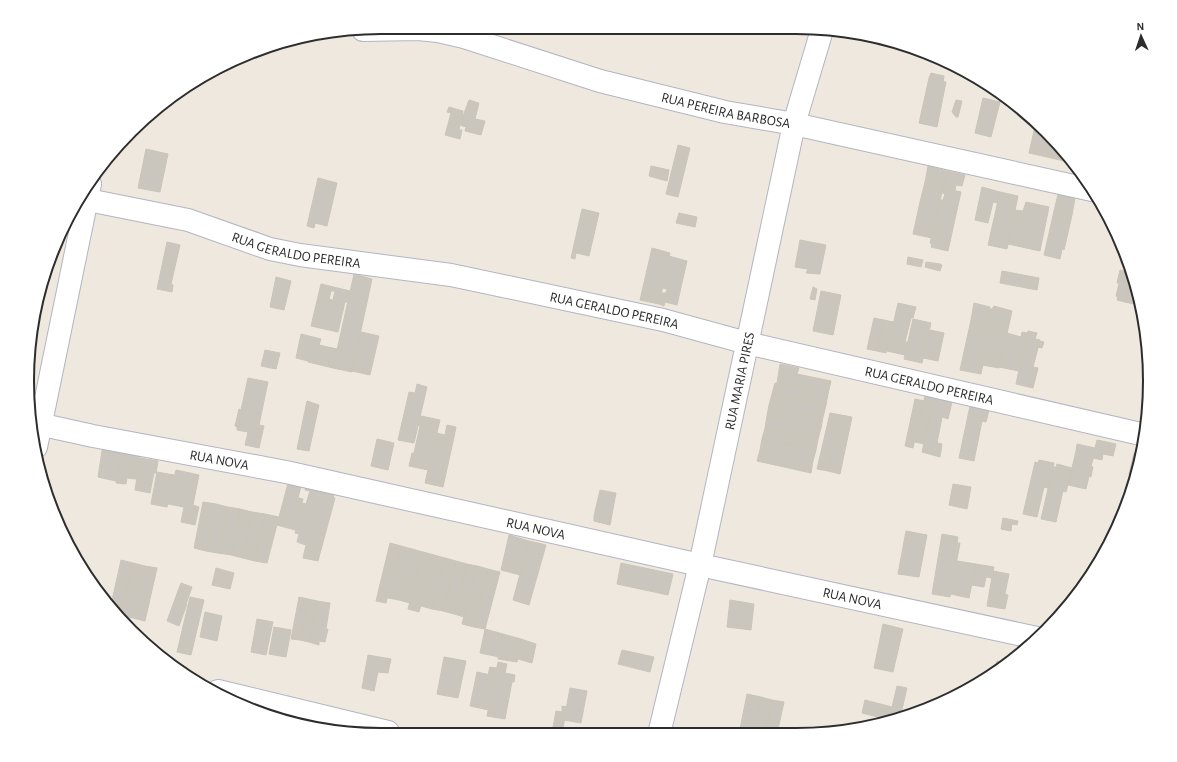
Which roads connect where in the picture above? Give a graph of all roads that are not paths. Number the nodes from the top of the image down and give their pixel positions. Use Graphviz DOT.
graph roads {
  1 [pos="451,34"];
  2 [pos="820,35"];
  3 [pos="794,124"];
  4 [pos="1085,189"];
  5 [pos="88,194"];
  6 [pos="86,197"];
  7 [pos="747,343"];
  8 [pos="38,424"];
  9 [pos="1139,434"];
  10 [pos="700,565"];
  11 [pos="1030,637"];
  12 [pos="233,695"];
  13 [pos="369,727"];
  14 [pos="660,728"];
  1 -- 3 [label="street, RUA PEREIRA BARBOSA"];
  2 -- 3 [label="street, RUA MARIA PIRES"];
  3 -- 4 [label="street, RUA PEREIRA BARBOSA"];
  3 -- 7 [label="street, RUA MARIA PIRES"];
  5 -- 7 [label="street, RUA GERALDO PEREIRA"];
  6 -- 8 [label="street"];
  7 -- 9 [label="street, RUA GERALDO PEREIRA"];
  7 -- 10 [label="street, RUA MARIA PIRES"];
  8 -- 10 [label="street, RUA NOVA"];
  10 -- 11 [label="street, RUA NOVA"];
  10 -- 14 [label="street, RUA MARIA PIRES"];
  12 -- 13 [label="street"];
}
